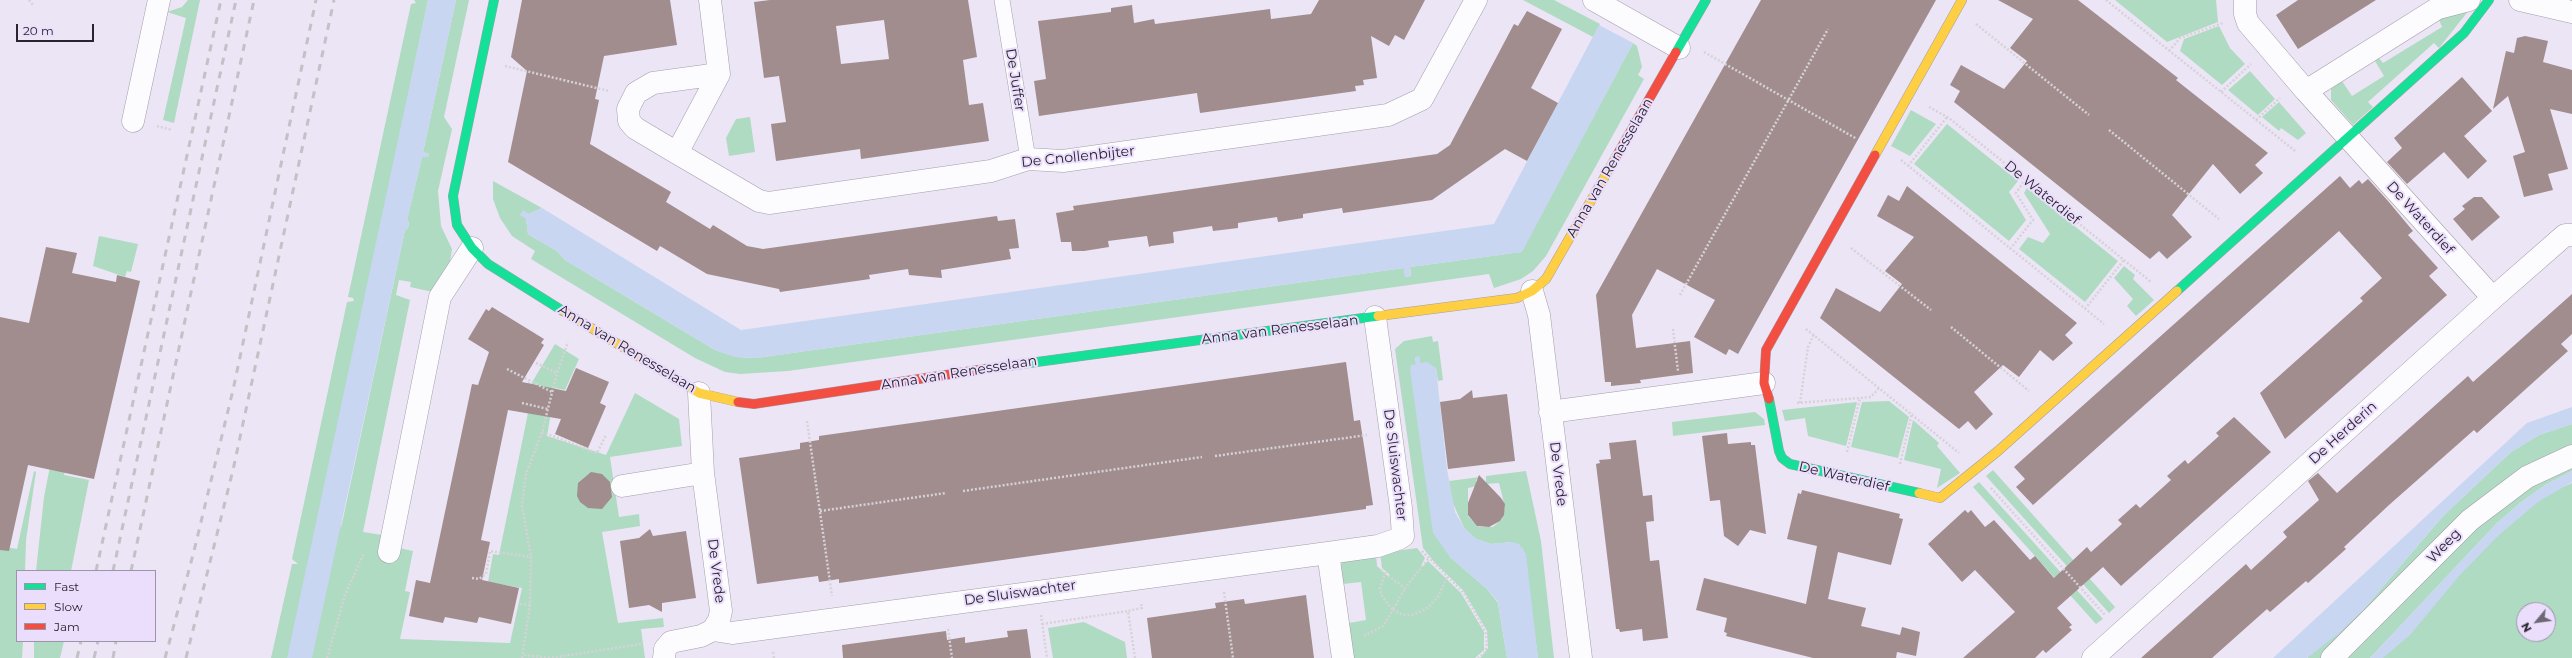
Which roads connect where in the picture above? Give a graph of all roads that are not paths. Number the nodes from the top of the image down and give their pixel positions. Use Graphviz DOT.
graph roads {
  1 [pos="159,0"];
  2 [pos="494,0"];
  3 [pos="710,0"];
  4 [pos="1002,0"];
  5 [pos="1476,0"];
  6 [pos="1594,0"];
  7 [pos="1706,0"];
  8 [pos="1962,0"];
  9 [pos="2469,0"];
  10 [pos="2489,0"];
  11 [pos="2520,0"];
  12 [pos="2245,7"];
  13 [pos="2572,12"];
  14 [pos="1679,48"];
  15 [pos="719,74"];
  16 [pos="2302,86"];
  17 [pos="133,121"];
  18 [pos="2348,137"];
  19 [pos="677,153"];
  20 [pos="1028,159"];
  21 [pos="2572,235"];
  22 [pos="472,248"];
  23 [pos="1532,291"];
  24 [pos="2493,298"];
  25 [pos="1375,318"];
  26 [pos="1764,384"];
  27 [pos="700,393"];
  28 [pos="1550,412"];
  29 [pos="2572,456"];
  30 [pos="703,473"];
  31 [pos="622,486"];
  32 [pos="389,552"];
  33 [pos="1328,553"];
  34 [pos="713,630"];
  35 [pos="1342,649"];
  36 [pos="664,654"];
  37 [pos="1581,658"];
  38 [pos="2093,658"];
  39 [pos="2332,658"];
  1 -- 17 [label="street"];
  2 -- 22 [label="street, Anna van Renesselaan"];
  3 -- 15 [label="street"];
  4 -- 20 [label="lane, De Juffer"];
  5 -- 20 [label="street, De Cnollenbijter"];
  6 -- 14 [label="street"];
  7 -- 14 [label="street, Anna van Renesselaan"];
  8 -- 26 [label="street, De Waterdief"];
  9 -- 16 [label="street"];
  10 -- 18 [label="street, De Waterdief"];
  11 -- 13 [label="street"];
  12 -- 16 [label="street, De Waterdief"];
  14 -- 23 [label="street, Anna van Renesselaan"];
  15 -- 19 [label="street"];
  15 -- 19 [label="street, De Cnollenbijter"];
  16 -- 18 [label="street, De Waterdief"];
  18 -- 24 [label="street, De Waterdief"];
  18 -- 26 [label="street, De Waterdief"];
  19 -- 20 [label="street, De Cnollenbijter"];
  21 -- 24 [label="street, De Herderin"];
  22 -- 27 [label="street, Anna van Renesselaan"];
  22 -- 32 [label="street"];
  23 -- 25 [label="street, Anna van Renesselaan"];
  23 -- 28 [label="street, De Vrede"];
  24 -- 38 [label="street, De Herderin"];
  25 -- 27 [label="street, Anna van Renesselaan"];
  25 -- 33 [label="street, De Sluiswachter"];
  26 -- 28 [label="street"];
  27 -- 30 [label="street, De Vrede"];
  28 -- 37 [label="street, De Vrede"];
  29 -- 39 [label="street, Weeg"];
  30 -- 31 [label="street"];
  30 -- 34 [label="street, De Vrede"];
  33 -- 34 [label="street, De Sluiswachter"];
  33 -- 35 [label="street"];
  34 -- 36 [label="street"];
}
